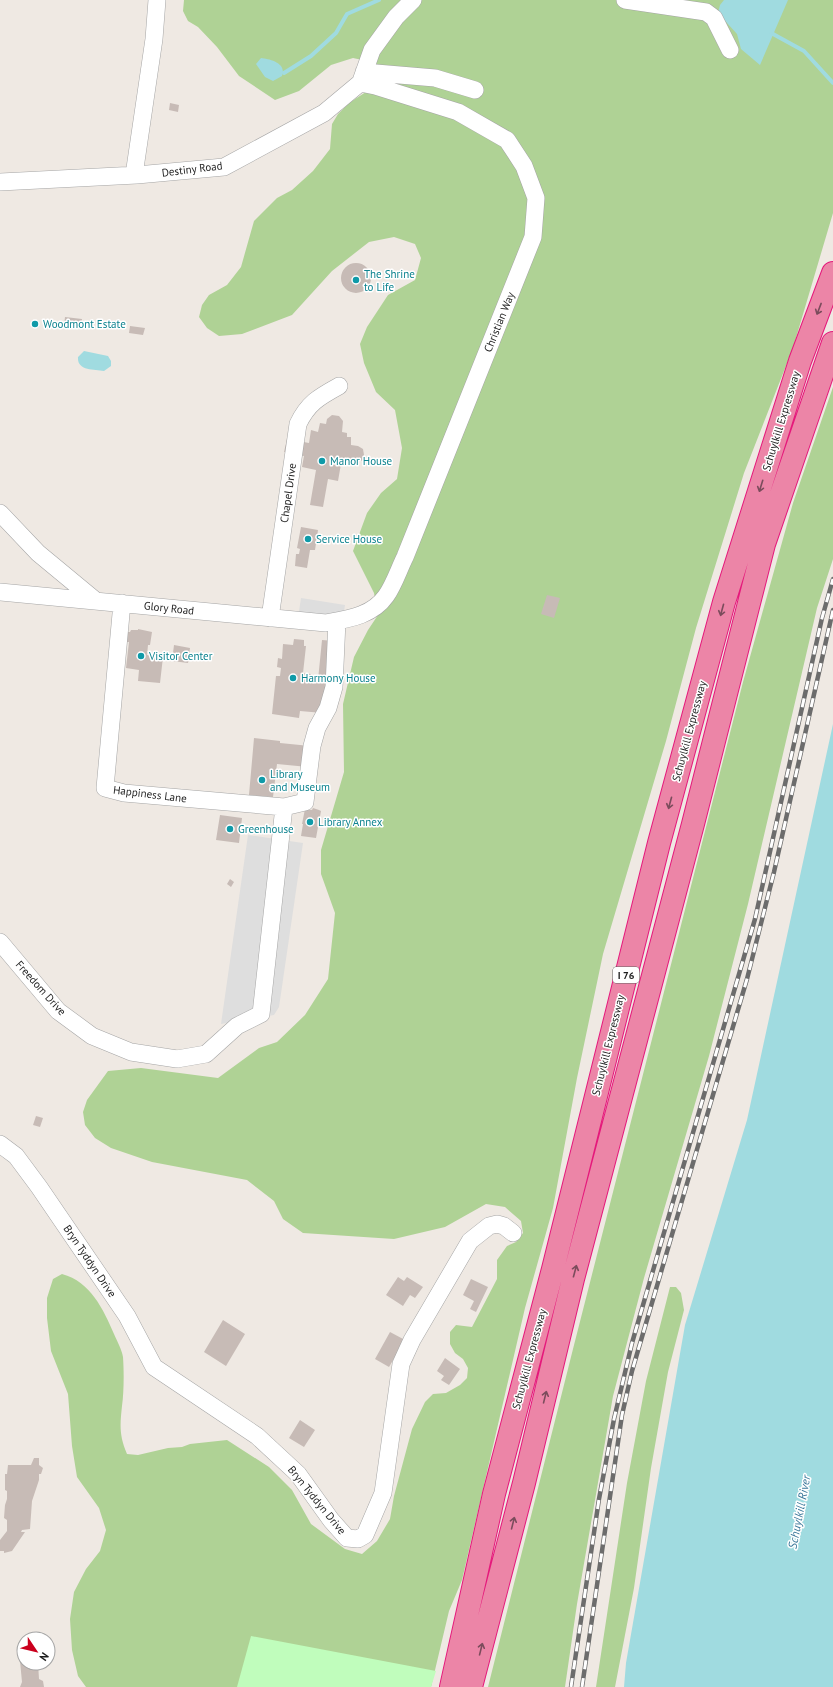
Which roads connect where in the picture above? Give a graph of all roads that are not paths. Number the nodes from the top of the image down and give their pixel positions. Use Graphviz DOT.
graph roads {
  1 [pos="157,0"];
  2 [pos="413,0"];
  3 [pos="625,0"];
  4 [pos="730,50"];
  5 [pos="362,78"];
  6 [pos="475,90"];
  7 [pos="134,175"];
  8 [pos="0,182"];
  9 [pos="833,273"];
  10 [pos="833,343"];
  11 [pos="339,386"];
  12 [pos="0,513"];
  13 [pos="0,592"];
  14 [pos="96,601"];
  15 [pos="122,603"];
  16 [pos="270,618"];
  17 [pos="337,621"];
  18 [pos="284,807"];
  19 [pos="0,942"];
  20 [pos="0,1144"];
  21 [pos="513,1233"];
  22 [pos="451,1687"];
  23 [pos="471,1687"];
  1 -- 7 [label="street"];
  2 -- 5 [label="street"];
  3 -- 4 [label="street"];
  5 -- 6 [label="street"];
  5 -- 7 [label="street, Destiny Road"];
  5 -- 17 [label="street, Christian Way"];
  7 -- 8 [label="street, Destiny Road"];
  9 -- 22 [label="highway, Schuylkill Expressway / I 76, one-way"];
  23 -- 10 [label="highway, Schuylkill Expressway / I 76, one-way"];
  11 -- 16 [label="street, Chapel Drive"];
  12 -- 14 [label="street"];
  13 -- 14 [label="street, Glory Road"];
  14 -- 15 [label="street, Glory Road"];
  15 -- 16 [label="street, Glory Road"];
  15 -- 18 [label="street, Happiness Lane"];
  16 -- 17 [label="street, Glory Road"];
  17 -- 18 [label="street"];
  18 -- 19 [label="street, Freedom Drive"];
  20 -- 21 [label="street, Bryn Tyddyn Drive"];
}
